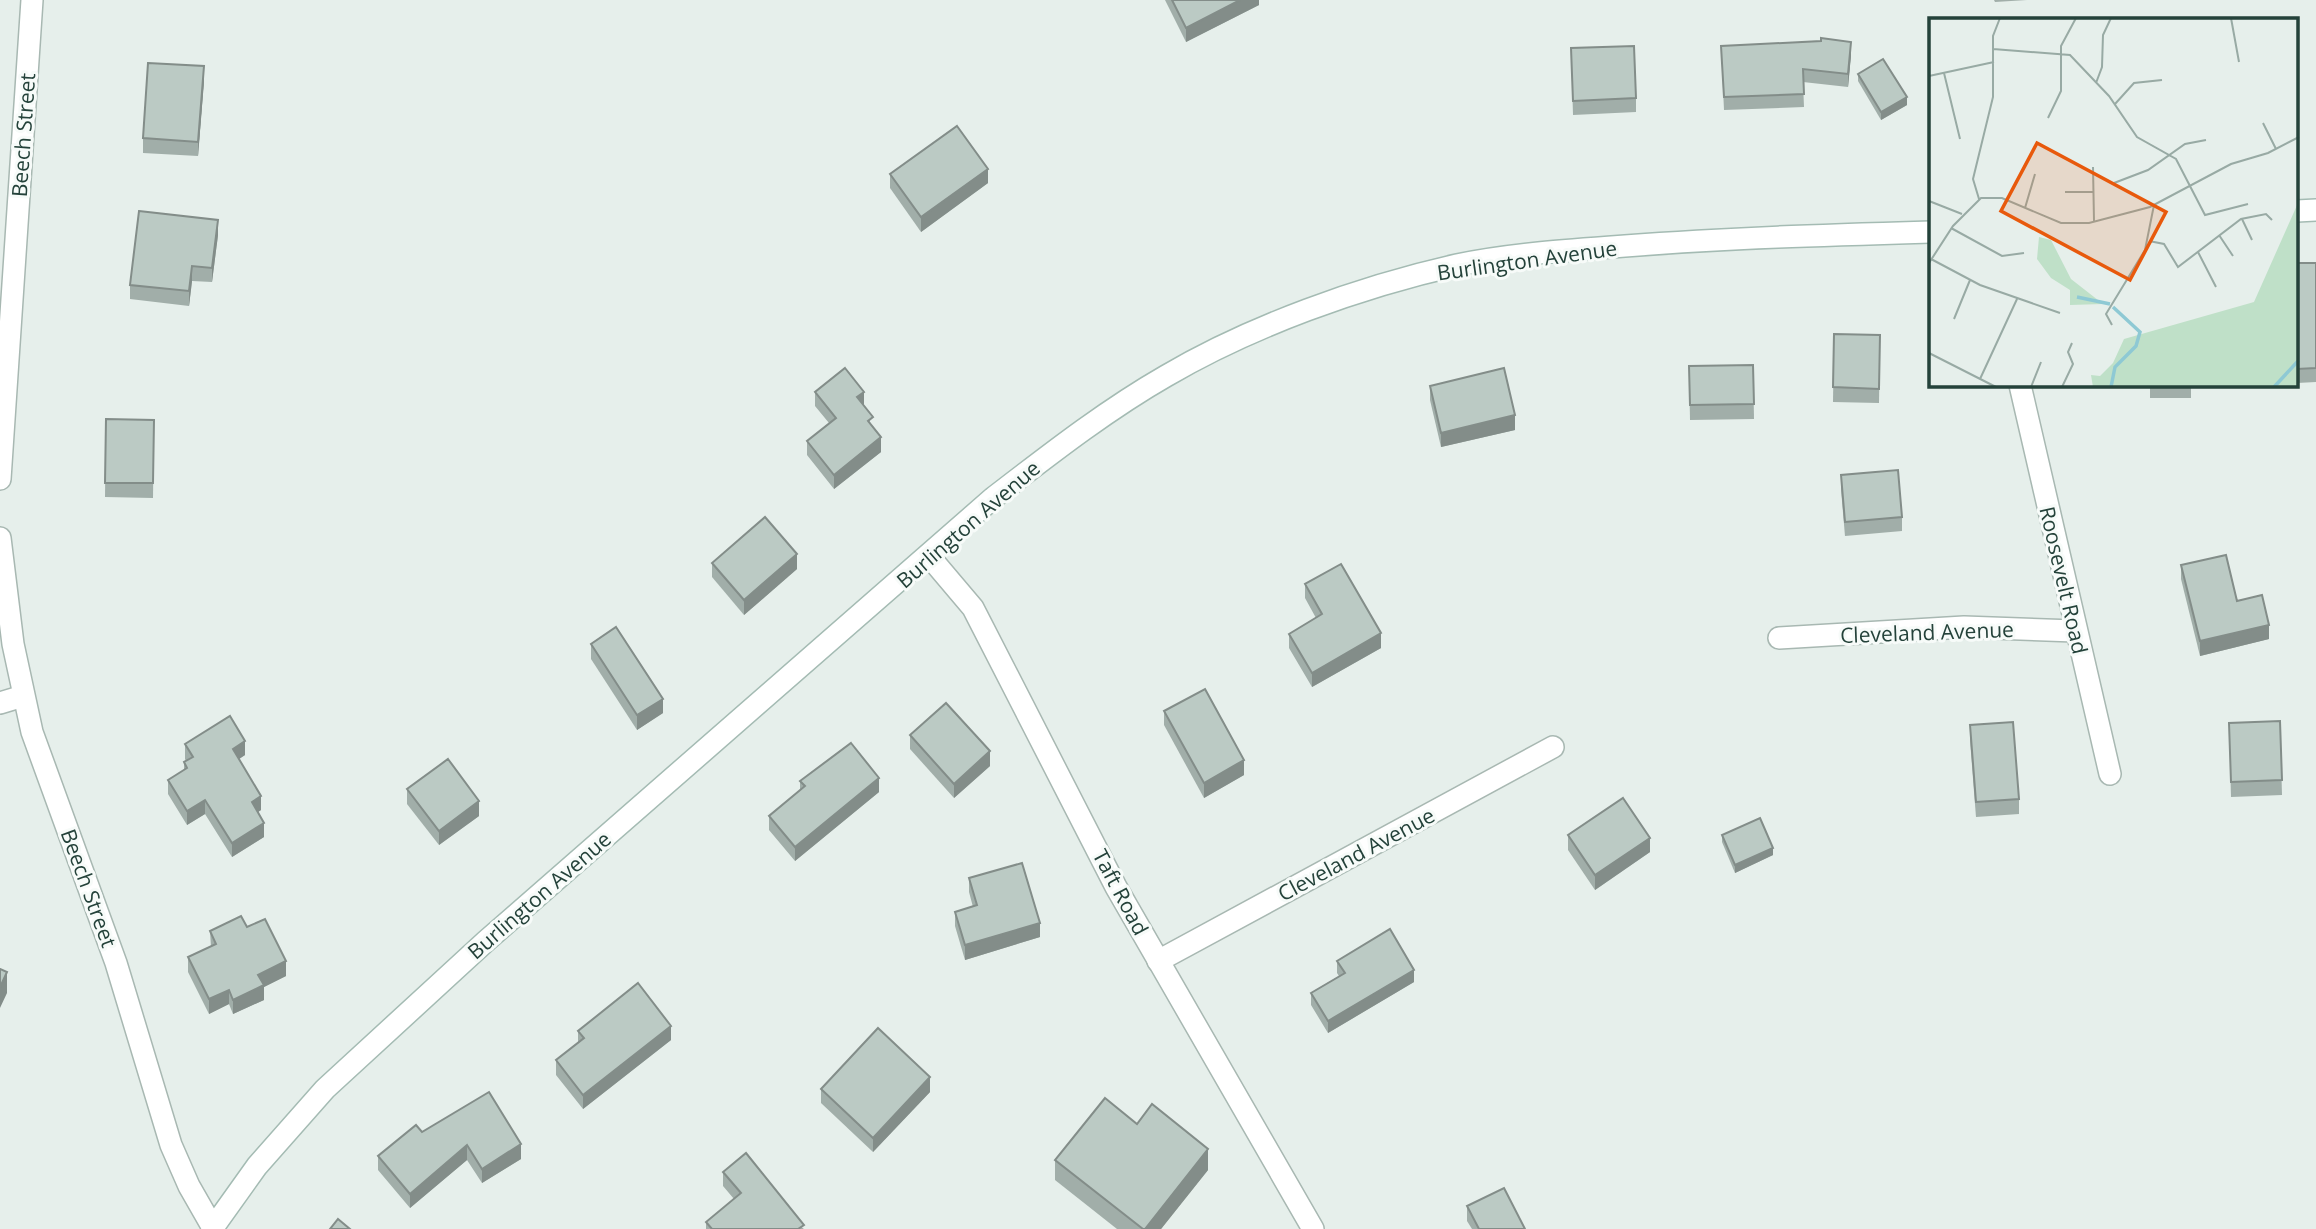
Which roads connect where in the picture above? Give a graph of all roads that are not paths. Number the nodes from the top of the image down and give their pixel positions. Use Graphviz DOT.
graph roads {
  1 [pos="32,0"];
  2 [pos="2316,210"];
  3 [pos="2298,211"];
  4 [pos="1929,232"];
  5 [pos="5,338"];
  6 [pos="2020,387"];
  7 [pos="0,479"];
  8 [pos="0,538"];
  9 [pos="929,556"];
  10 [pos="2075,631"];
  11 [pos="1779,638"];
  12 [pos="23,696"];
  13 [pos="0,703"];
  14 [pos="1553,747"];
  15 [pos="2110,774"];
  16 [pos="1158,961"];
  17 [pos="213,1229"];
  18 [pos="1314,1229"];
  1 -- 5 [label="street, Beech Street"];
  2 -- 3 [label="street"];
  4 -- 9 [label="street, Burlington Avenue"];
  5 -- 7 [label="street, Beech Street"];
  6 -- 10 [label="street, Roosevelt Road"];
  8 -- 12 [label="street, Beech Street"];
  9 -- 16 [label="street, Taft Road"];
  9 -- 17 [label="street, Burlington Avenue"];
  10 -- 11 [label="street, Cleveland Avenue"];
  10 -- 15 [label="street, Roosevelt Road"];
  12 -- 13 [label="street"];
  12 -- 17 [label="street, Beech Street"];
  14 -- 16 [label="street, Cleveland Avenue"];
  16 -- 18 [label="street, Taft Road"];
}
